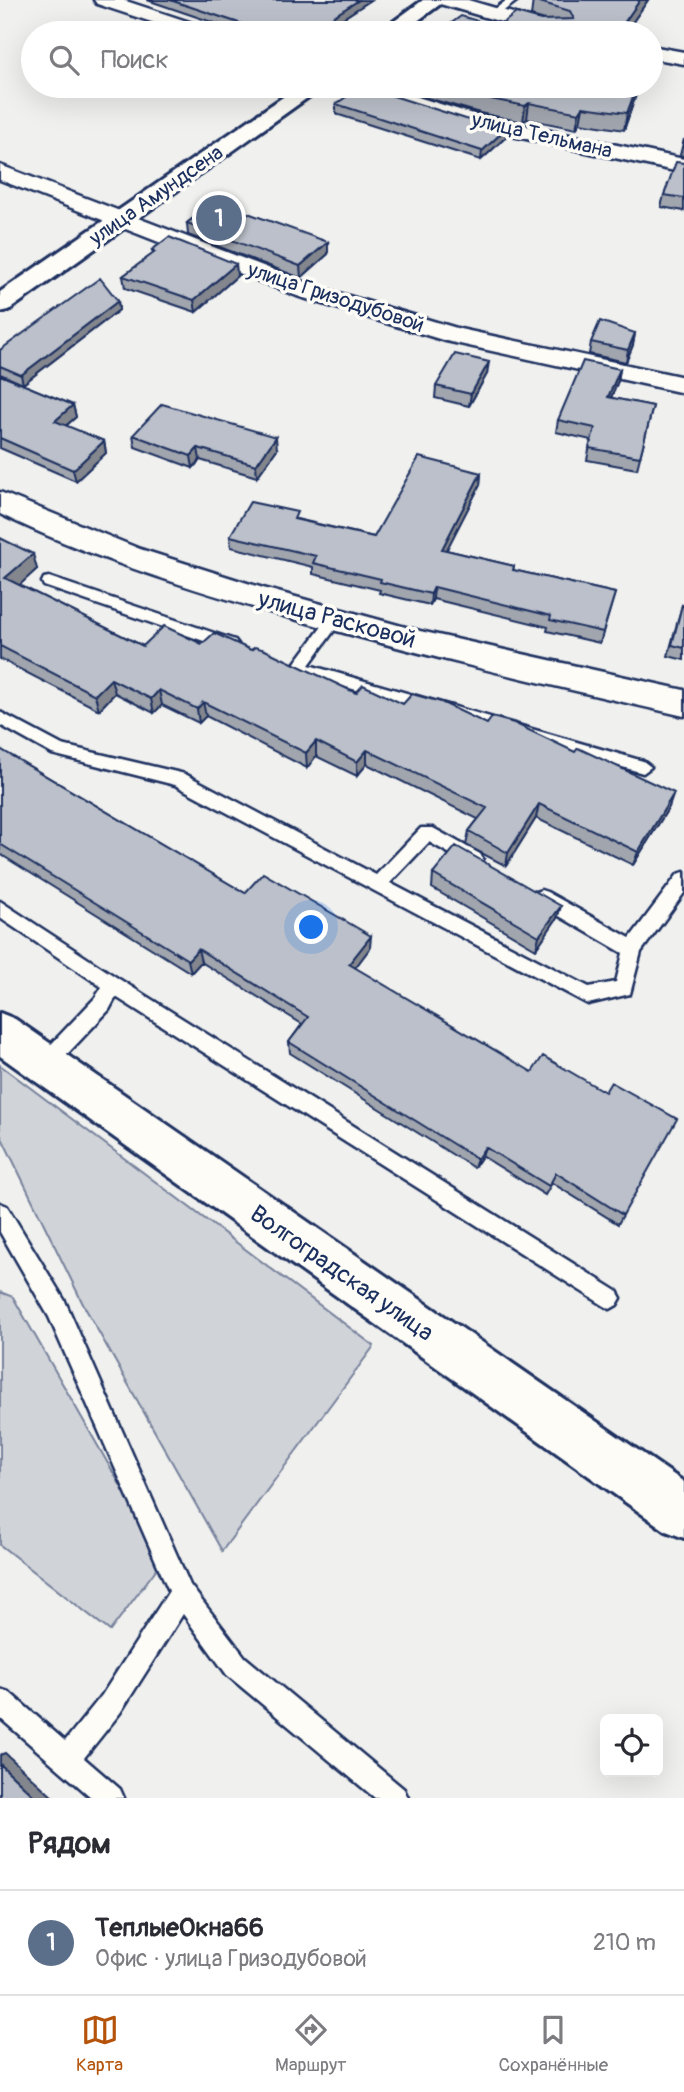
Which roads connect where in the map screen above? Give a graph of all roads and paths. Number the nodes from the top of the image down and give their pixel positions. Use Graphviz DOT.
graph roads {
  1 [pos="104,0"];
  2 [pos="436,0"];
  3 [pos="447,0"];
  4 [pos="513,0"];
  5 [pos="494,14"];
  6 [pos="168,21"];
  7 [pos="405,21"];
  8 [pos="518,21"];
  9 [pos="663,54"];
  10 [pos="684,58"];
  11 [pos="296,98"];
  12 [pos="400,98"];
  13 [pos="684,166"];
  14 [pos="0,172"];
  15 [pos="121,219"];
  16 [pos="0,304"];
  17 [pos="684,385"];
  18 [pos="0,502"];
  19 [pos="49,582"];
  20 [pos="334,621"];
  21 [pos="247,650"];
  22 [pos="684,703"];
  23 [pos="0,718"];
  24 [pos="643,767"];
  25 [pos="487,867"];
  26 [pos="684,879"];
  27 [pos="379,883"];
  28 [pos="524,887"];
  29 [pos="0,908"];
  30 [pos="633,949"];
  31 [pos="113,985"];
  32 [pos="0,1032"];
  33 [pos="46,1063"];
  34 [pos="2,1221"];
  35 [pos="610,1298"];
  36 [pos="684,1513"];
  37 [pos="182,1593"];
  38 [pos="0,1701"];
  39 [pos="68,1758"];
  40 [pos="111,1798"];
  41 [pos="395,1798"];
  1 -- 6 [label="street"];
  2 -- 7 [label="main road"];
  3 -- 5 [label="street"];
  4 -- 5 [label="lane"];
  5 -- 8 [label="street"];
  9 -- 10 [label="street"];
  11 -- 15 [label="main road, улица Амундсена"];
  12 -- 13 [label="street, улица Тельмана"];
  14 -- 15 [label="street, улица Гризодубовой"];
  15 -- 16 [label="main road, улица Амундсена"];
  15 -- 17 [label="street, улица Гризодубовой"];
  18 -- 20 [label="street, улица Расковой"];
  19 -- 21 [label="lane"];
  20 -- 22 [label="street, улица Расковой"];
  20 -- 24 [label="lane"];
  23 -- 27 [label="lane"];
  25 -- 27 [label="lane"];
  26 -- 30 [label="lane"];
  27 -- 30 [label="lane"];
  28 -- 30 [label="lane"];
  29 -- 31 [label="lane"];
  31 -- 33 [label="lane"];
  31 -- 35 [label="lane"];
  32 -- 33 [label="main road, Волгоградская улица"];
  33 -- 36 [label="main road, Волгоградская улица"];
  34 -- 37 [label="lane"];
  37 -- 39 [label="lane"];
  37 -- 41 [label="lane"];
  38 -- 39 [label="lane"];
  39 -- 40 [label="lane"];
}
